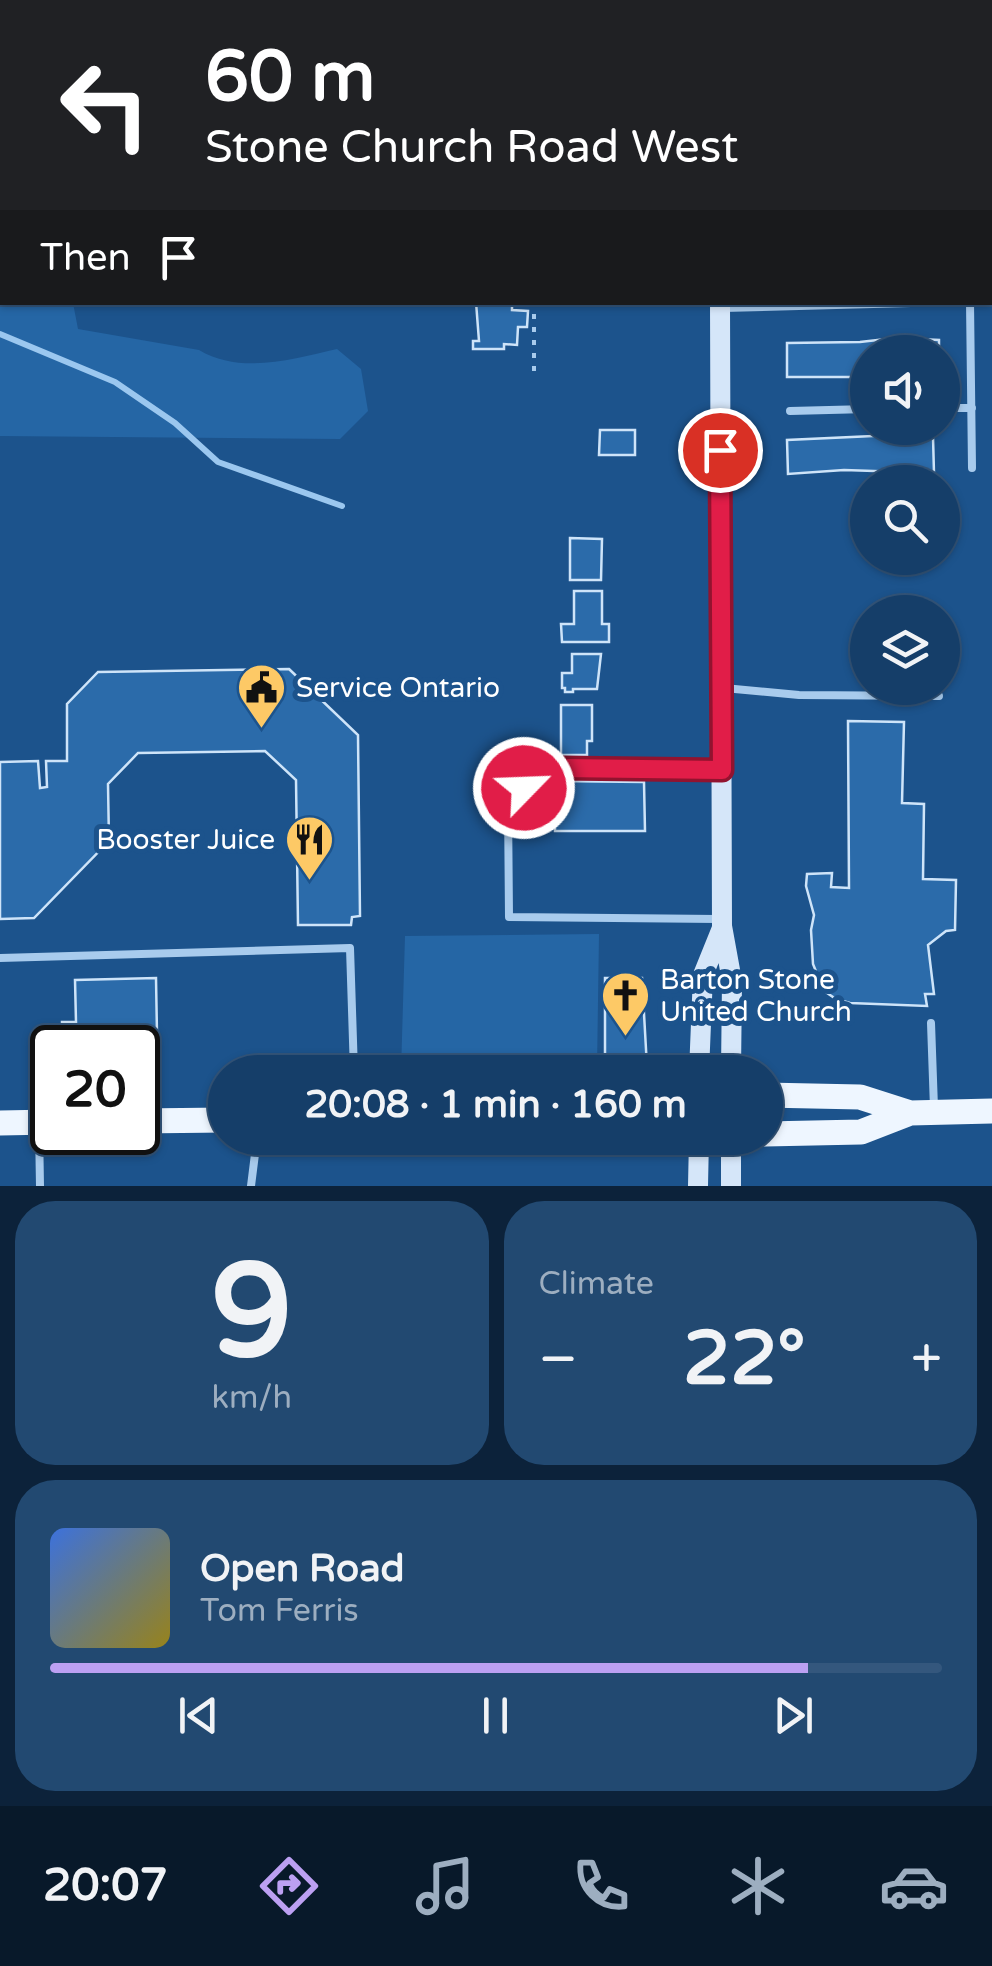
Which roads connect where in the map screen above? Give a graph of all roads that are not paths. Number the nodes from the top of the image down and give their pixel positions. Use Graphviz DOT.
graph roads {
  1 [pos="720,305"];
  2 [pos="780,305"];
  3 [pos="970,305"];
  4 [pos="960,408"];
  5 [pos="972,408"];
  6 [pos="850,410"];
  7 [pos="790,411"];
  8 [pos="972,468"];
  9 [pos="722,688"];
  10 [pos="850,695"];
  11 [pos="722,770"];
  12 [pos="722,922"];
  13 [pos="0,958"];
  14 [pos="931,1023"];
  15 [pos="353,1055"];
  16 [pos="701,1055"];
  17 [pos="731,1055"];
  18 [pos="783,1095"];
  19 [pos="992,1112"];
  20 [pos="922,1113"];
  21 [pos="208,1120"];
  22 [pos="160,1121"];
  23 [pos="30,1122"];
  24 [pos="0,1123"];
  25 [pos="783,1134"];
  26 [pos="43,1155"];
  27 [pos="255,1155"];
  28 [pos="699,1155"];
  29 [pos="731,1155"];
  30 [pos="40,1186"];
  31 [pos="251,1186"];
  32 [pos="698,1186"];
  33 [pos="730,1186"];
  1 -- 2 [label="lane"];
  1 -- 9 [label="main road"];
  3 -- 5 [label="lane"];
  4 -- 5 [label="lane"];
  5 -- 8 [label="lane"];
  6 -- 7 [label="lane"];
  9 -- 10 [label="lane"];
  9 -- 11 [label="main road"];
  11 -- 12 [label="main road"];
  11 -- 12 [label="lane"];
  12 -- 16 [label="main road"];
  12 -- 17 [label="main road"];
  13 -- 15 [label="lane"];
  14 -- 20 [label="lane"];
  18 -- 20 [label="main road"];
  19 -- 20 [label="main road"];
  20 -- 25 [label="main road"];
  21 -- 22 [label="main road"];
  23 -- 24 [label="main road"];
  26 -- 30 [label="lane"];
  27 -- 31 [label="lane"];
  28 -- 32 [label="main road"];
  29 -- 33 [label="main road"];
}
